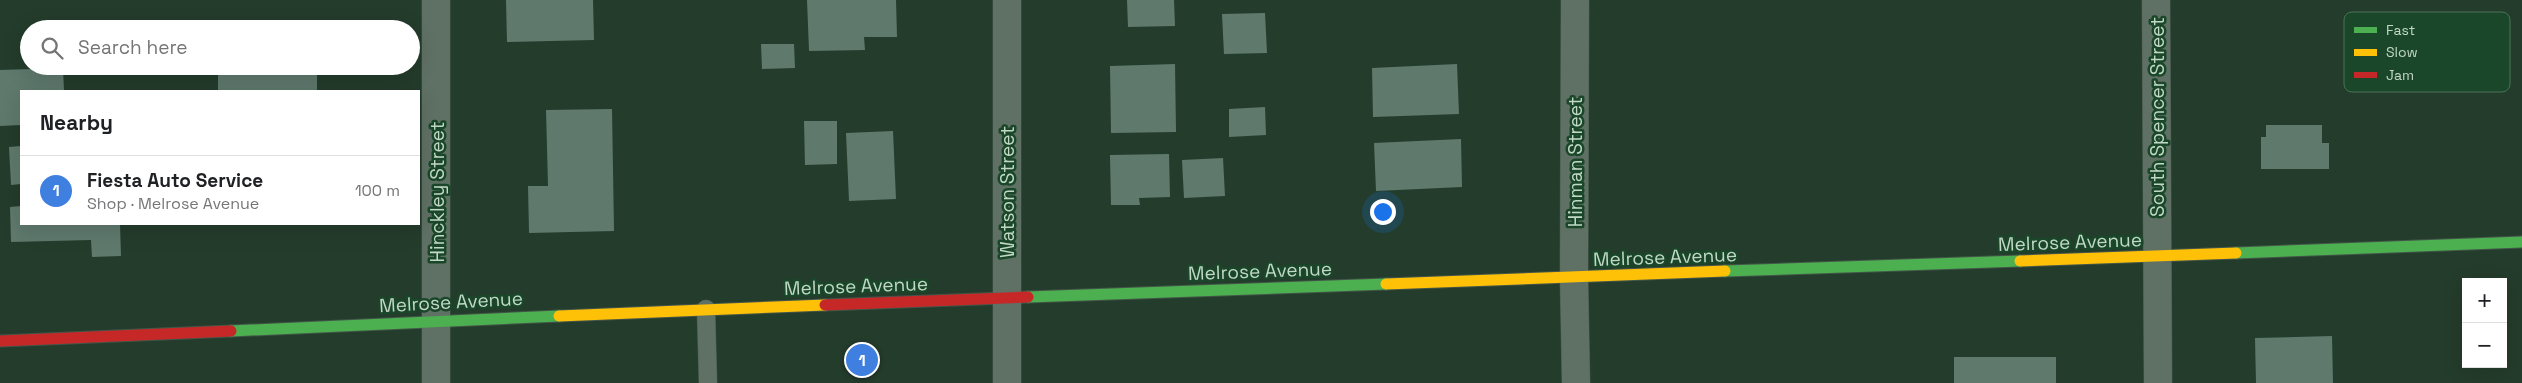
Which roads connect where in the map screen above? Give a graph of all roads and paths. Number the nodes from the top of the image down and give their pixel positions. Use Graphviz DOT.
graph roads {
  1 [pos="436,0"];
  2 [pos="1007,0"];
  3 [pos="1575,0"];
  4 [pos="2156,0"];
  5 [pos="2522,242"];
  6 [pos="2157,256"];
  7 [pos="1574,278"];
  8 [pos="1007,298"];
  9 [pos="706,308"];
  10 [pos="437,320"];
  11 [pos="0,341"];
  12 [pos="436,383"];
  13 [pos="708,383"];
  14 [pos="1007,383"];
  15 [pos="1576,383"];
  16 [pos="2158,383"];
  1 -- 10 [label="street, Hinckley Street"];
  2 -- 8 [label="street, Watson Street"];
  3 -- 7 [label="street, Hinman Street"];
  4 -- 6 [label="street, South Spencer Street"];
  5 -- 6 [label="street, Melrose Avenue"];
  6 -- 7 [label="street, Melrose Avenue"];
  6 -- 16 [label="street, South Spencer Street"];
  7 -- 8 [label="street, Melrose Avenue"];
  7 -- 15 [label="street, Hinman Street"];
  8 -- 9 [label="street, Melrose Avenue"];
  8 -- 14 [label="street, Watson Street"];
  9 -- 10 [label="street, Melrose Avenue"];
  9 -- 13 [label="lane"];
  10 -- 11 [label="street, Melrose Avenue"];
  10 -- 12 [label="street, Hinckley Street"];
}
